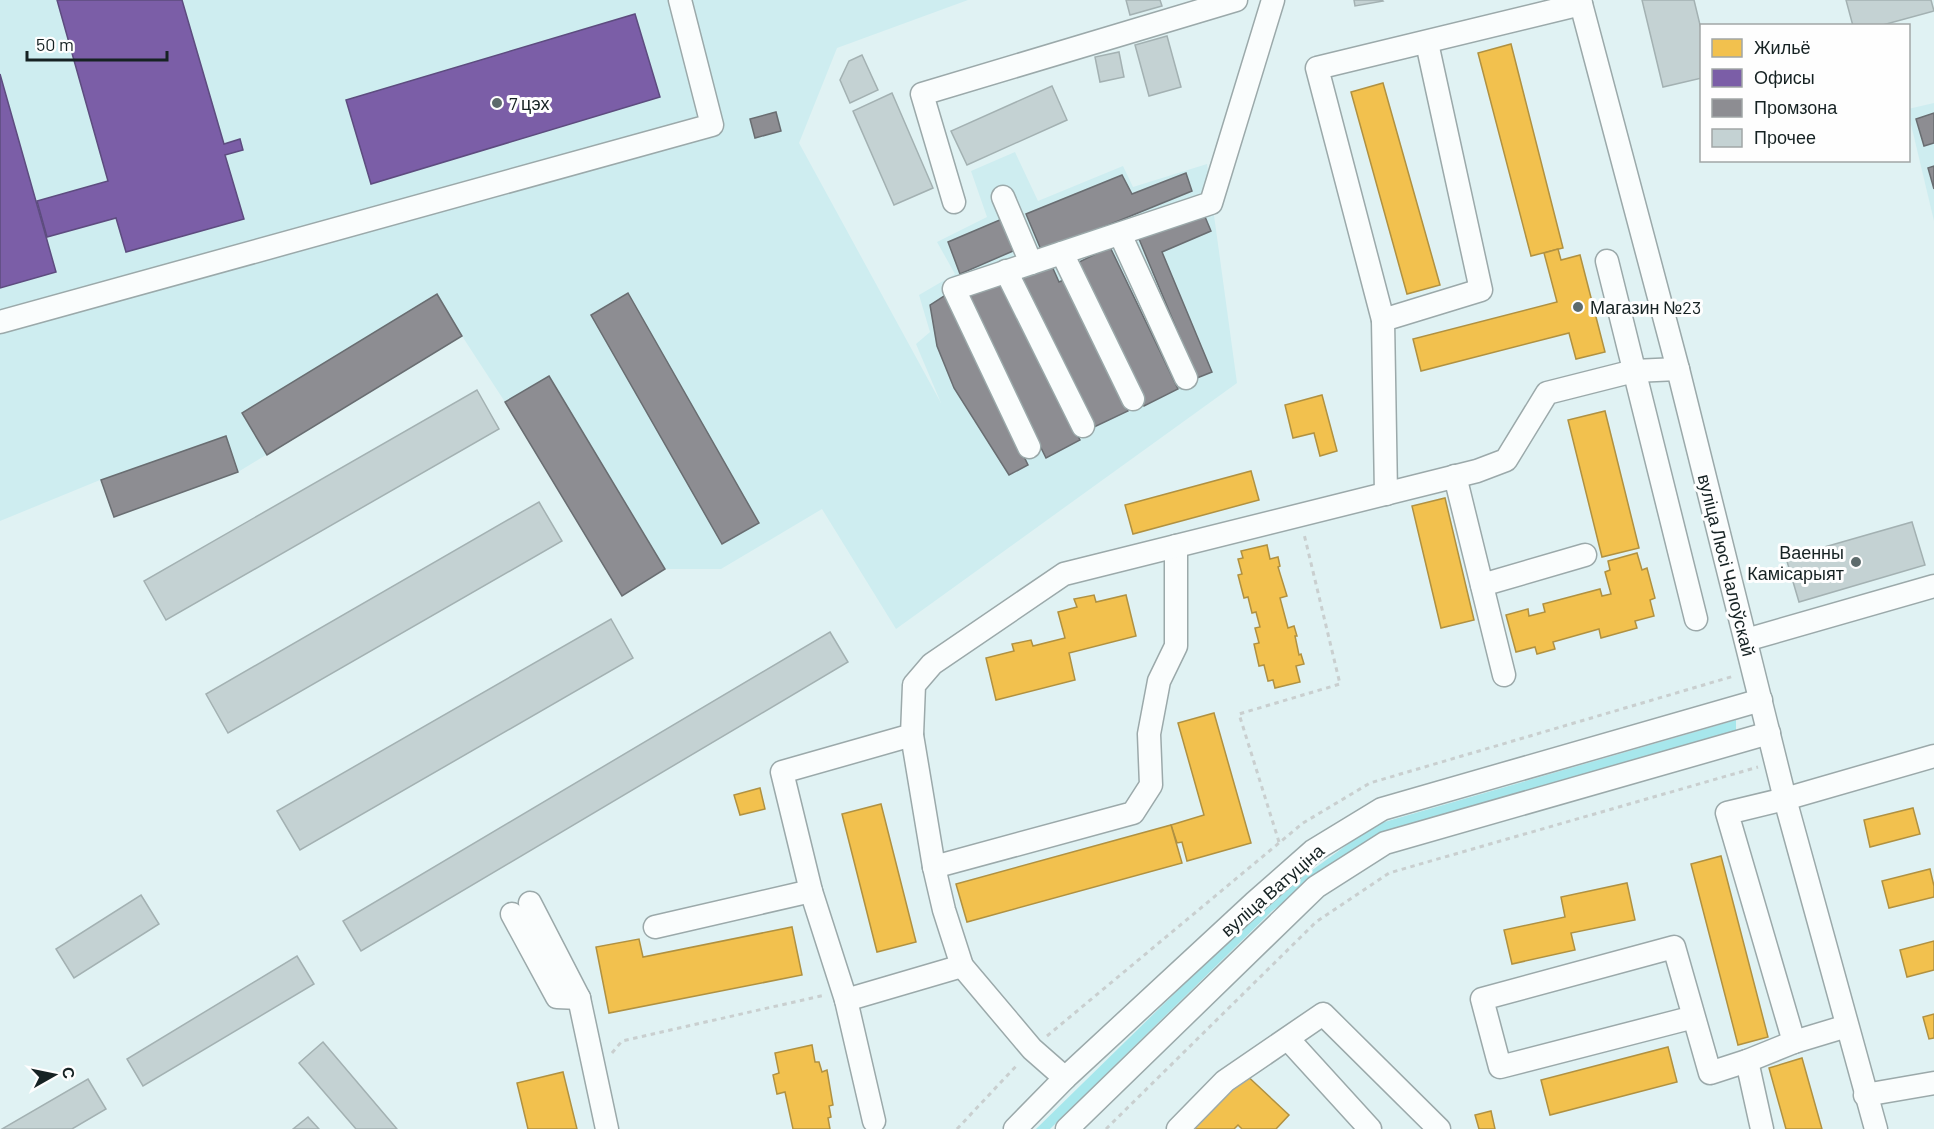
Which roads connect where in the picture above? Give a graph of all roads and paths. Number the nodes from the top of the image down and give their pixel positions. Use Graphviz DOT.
graph roads {
  1 [pos="680,0"];
  2 [pos="1236,0"];
  3 [pos="1273,0"];
  4 [pos="1581,2"];
  5 [pos="1427,43"];
  6 [pos="1003,197"];
  7 [pos="954,202"];
  8 [pos="1120,234"];
  9 [pos="1062,253"];
  10 [pos="1607,261"];
  11 [pos="1031,263"];
  12 [pos="1006,271"];
  13 [pos="1383,320"];
  14 [pos="0,322"];
  15 [pos="1678,369"];
  16 [pos="1634,370"];
  17 [pos="1186,378"];
  18 [pos="1133,399"];
  19 [pos="1083,426"];
  20 [pos="1029,447"];
  21 [pos="1455,476"];
  22 [pos="1386,494"];
  23 [pos="1299,515"];
  24 [pos="1176,546"];
  25 [pos="1585,555"];
  26 [pos="1482,585"];
  27 [pos="1934,586"];
  28 [pos="1696,619"];
  29 [pos="1746,640"];
  30 [pos="1504,675"];
  31 [pos="1761,700"];
  32 [pos="1769,733"];
  33 [pos="912,735"];
  34 [pos="1934,756"];
  35 [pos="1776,761"];
  36 [pos="1785,799"];
  37 [pos="1280,842"];
  38 [pos="934,867"];
  39 [pos="811,891"];
  40 [pos="521,909"];
  41 [pos="655,927"];
  42 [pos="962,966"];
  43 [pos="844,995"];
  44 [pos="1694,1017"];
  45 [pos="1847,1026"];
  46 [pos="1288,1039"];
  47 [pos="1794,1042"];
  48 [pos="1747,1061"];
  49 [pos="595,1072"];
  50 [pos="1065,1078"];
  51 [pos="1934,1083"];
  52 [pos="1865,1095"];
  53 [pos="874,1121"];
  54 [pos="607,1129"];
  55 [pos="1015,1129"];
  56 [pos="1067,1129"];
  57 [pos="1106,1129"];
  58 [pos="1178,1129"];
  59 [pos="1370,1129"];
  60 [pos="1439,1129"];
  61 [pos="1762,1129"];
  62 [pos="1876,1129"];
  1 -- 14 [label="street"];
  2 -- 7 [label="street"];
  3 -- 8 [label="street"];
  4 -- 5 [label="street"];
  4 -- 15 [label="street, вуліца Люсі Чалоўскай"];
  5 -- 13 [label="street"];
  5 -- 13 [label="street"];
  6 -- 11 [label="street"];
  8 -- 9 [label="street"];
  8 -- 17 [label="street"];
  9 -- 11 [label="street"];
  9 -- 18 [label="street"];
  10 -- 16 [label="street"];
  11 -- 12 [label="street"];
  12 -- 19 [label="street"];
  12 -- 20 [label="street"];
  13 -- 22 [label="street"];
  15 -- 16 [label="street"];
  15 -- 29 [label="street, вуліца Люсі Чалоўскай"];
  16 -- 21 [label="street"];
  16 -- 28 [label="street"];
  21 -- 22 [label="street"];
  21 -- 26 [label="street"];
  22 -- 23 [label="street"];
  23 -- 24 [label="street"];
  23 -- 37 [label="path"];
  24 -- 33 [label="street"];
  24 -- 38 [label="street"];
  25 -- 26 [label="street"];
  26 -- 30 [label="street"];
  27 -- 29 [label="street"];
  29 -- 31 [label="street, вуліца Люсі Чалоўскай"];
  31 -- 32 [label="street, вуліца Люсі Чалоўскай"];
  31 -- 50 [label="street, вуліца Ватуціна"];
  32 -- 35 [label="street, вуліца Люсі Чалоўскай"];
  32 -- 56 [label="street, вуліца Ватуціна"];
  33 -- 38 [label="street"];
  33 -- 39 [label="street"];
  34 -- 36 [label="street"];
  35 -- 36 [label="street, вуліца Люсі Чалоўскай"];
  35 -- 57 [label="path"];
  36 -- 45 [label="street, вуліца Люсі Чалоўскай"];
  36 -- 47 [label="street"];
  38 -- 42 [label="street"];
  39 -- 41 [label="street"];
  39 -- 43 [label="street"];
  40 -- 49 [label="street"];
  42 -- 43 [label="street"];
  42 -- 50 [label="street"];
  43 -- 49 [label="path"];
  43 -- 53 [label="street"];
  44 -- 44 [label="street"];
  44 -- 48 [label="street"];
  45 -- 47 [label="street"];
  45 -- 52 [label="street, вуліца Люсі Чалоўскай"];
  46 -- 58 [label="street"];
  46 -- 59 [label="street"];
  46 -- 60 [label="street"];
  47 -- 48 [label="street"];
  48 -- 61 [label="street"];
  49 -- 54 [label="street"];
  50 -- 55 [label="street, вуліца Ватуціна"];
  51 -- 52 [label="street"];
  52 -- 62 [label="street, вуліца Люсі Чалоўскай"];
}
